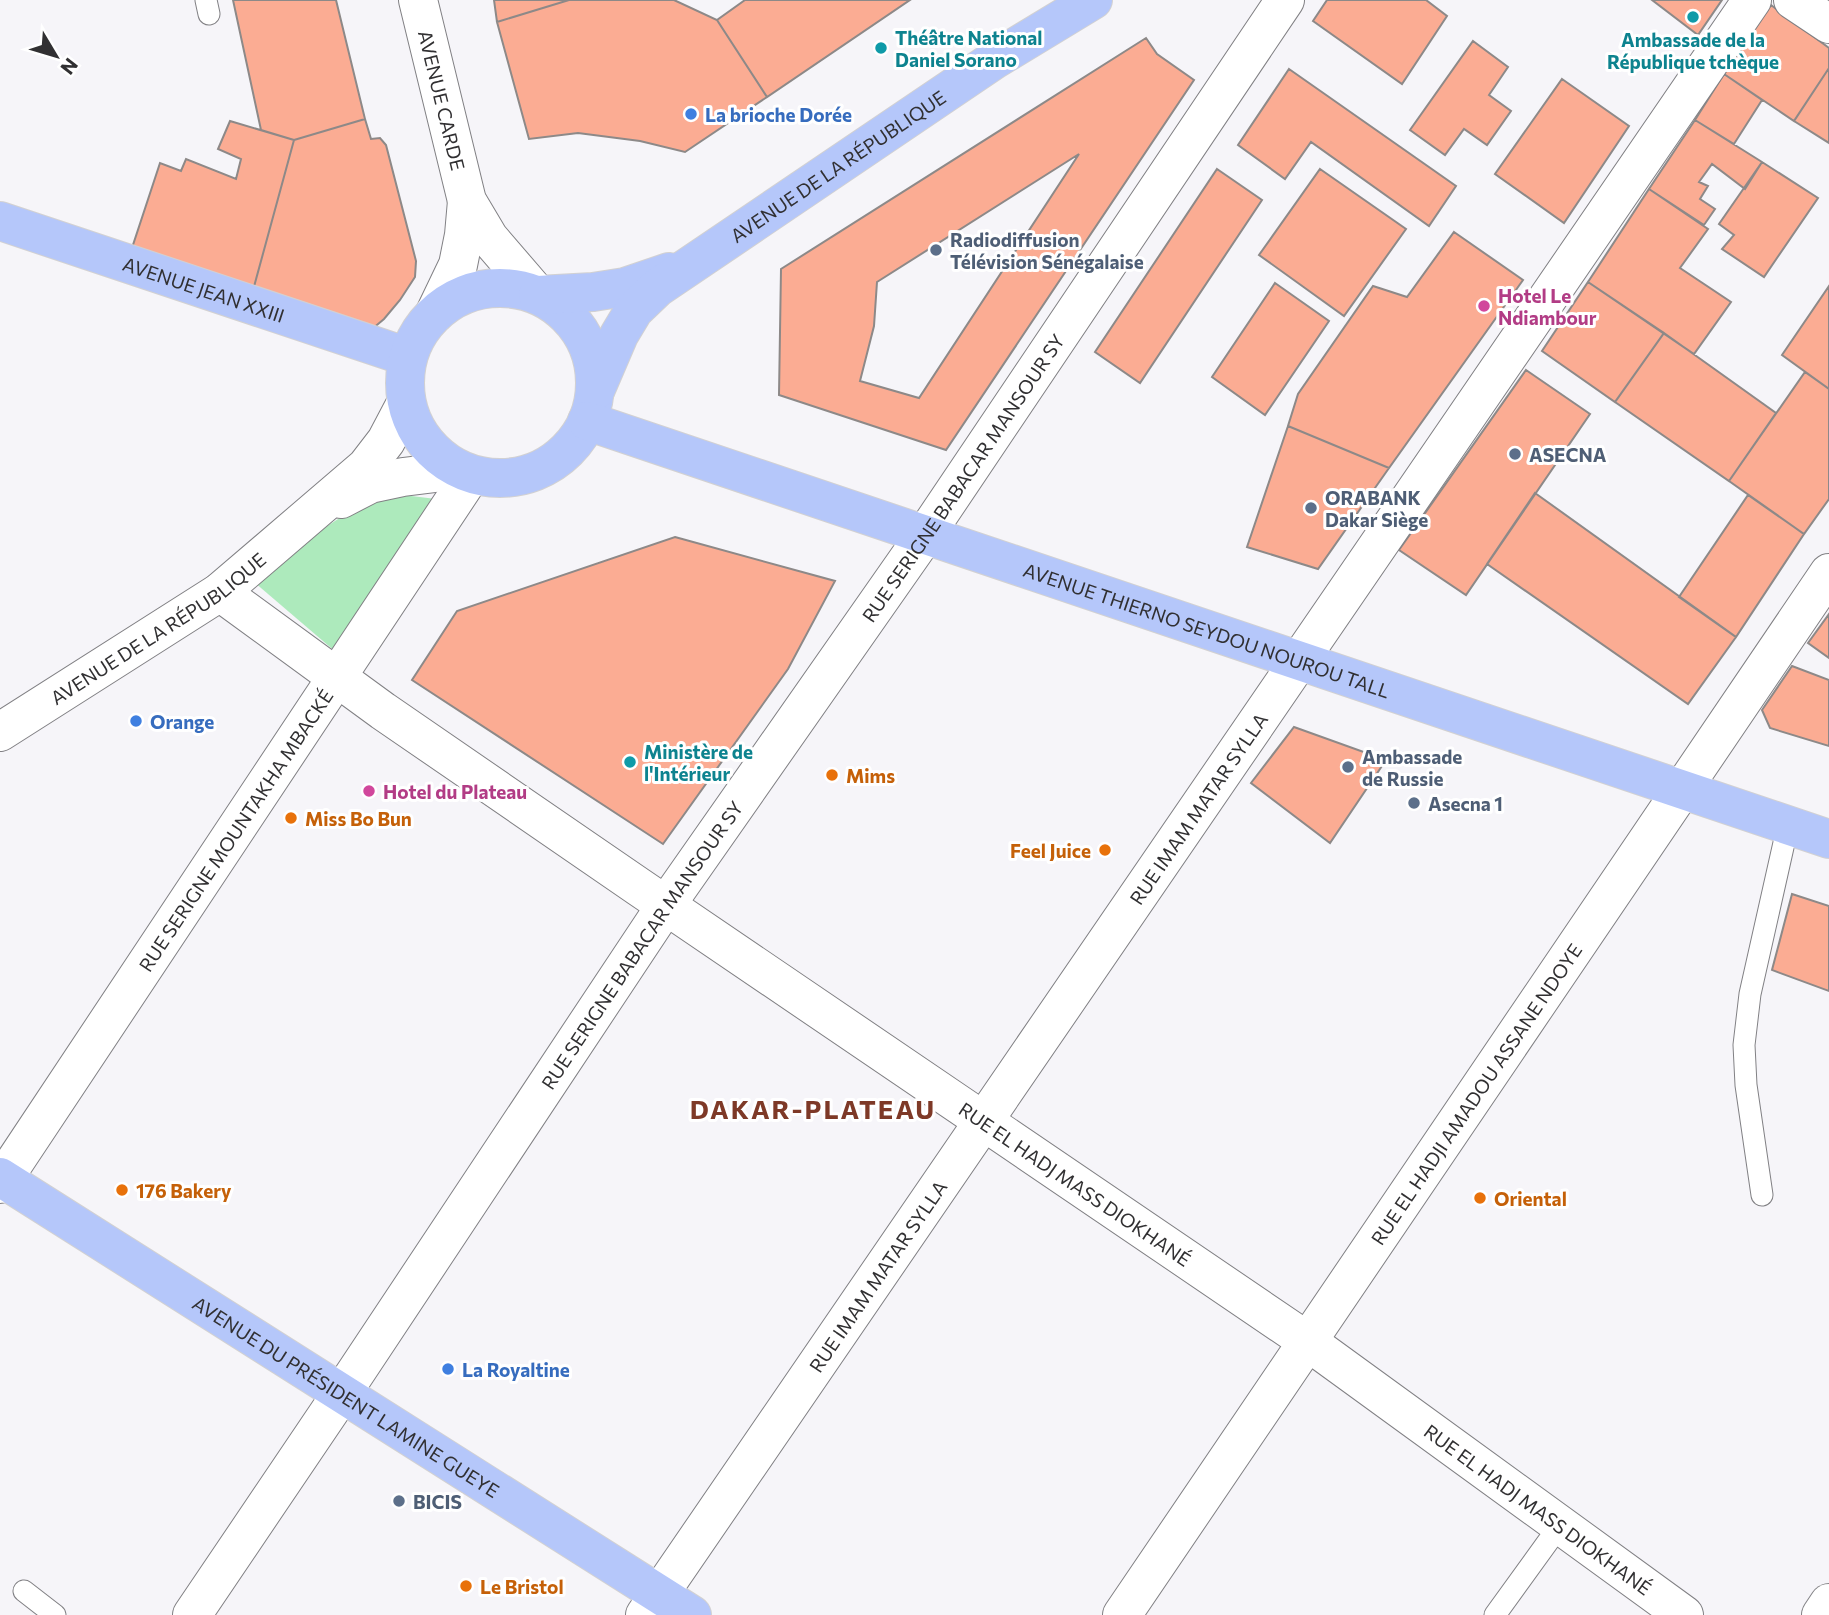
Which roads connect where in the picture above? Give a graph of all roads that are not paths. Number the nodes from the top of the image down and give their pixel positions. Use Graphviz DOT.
graph roads {
  1 [pos="418,0"];
  2 [pos="1093,0"];
  3 [pos="1285,0"];
  4 [pos="1752,0"];
  5 [pos="1793,0"];
  6 [pos="1829,24"];
  7 [pos="467,201"];
  8 [pos="0,221"];
  9 [pos="688,267"];
  10 [pos="538,295"];
  11 [pos="435,313"];
  12 [pos="408,357"];
  13 [pos="406,403"];
  14 [pos="591,406"];
  15 [pos="466,472"];
  16 [pos="309,517"];
  17 [pos="925,535"];
  18 [pos="1829,573"];
  19 [pos="220,592"];
  20 [pos="1300,661"];
  21 [pos="336,678"];
  22 [pos="0,732"];
  23 [pos="1682,789"];
  24 [pos="1788,825"];
  25 [pos="1829,839"];
  26 [pos="666,905"];
  27 [pos="984,1122"];
  28 [pos="1,1180"];
  29 [pos="1762,1195"];
  30 [pos="1307,1341"];
  31 [pos="342,1393"];
  32 [pos="1560,1525"];
  33 [pos="24,1591"];
  34 [pos="1829,1603"];
  35 [pos="652,1605"];
  36 [pos="55,1615"];
  37 [pos="192,1615"];
  38 [pos="692,1615"];
  39 [pos="1122,1615"];
  40 [pos="1495,1615"];
  41 [pos="1684,1615"];
  42 [pos="1821,1615"];
  1 -- 7 [label="street, AVENUE CARDE"];
  2 -- 9 [label="main road, AVENUE DE LA RÉPUBLIQUE"];
  3 -- 17 [label="street, RUE SERIGNE BABACAR MANSOUR SY"];
  4 -- 20 [label="street, RUE IMAM MATAR SYLLA"];
  5 -- 6 [label="street"];
  7 -- 10 [label="street, AVENUE CARDE"];
  7 -- 11 [label="street, AVENUE CARDE"];
  8 -- 12 [label="main road, AVENUE JEAN XXIII"];
  9 -- 10 [label="main road, AVENUE DE LA RÉPUBLIQUE"];
  9 -- 14 [label="main road, AVENUE DE LA RÉPUBLIQUE"];
  10 -- 11 [label="main road"];
  10 -- 14 [label="main road"];
  11 -- 12 [label="main road"];
  12 -- 13 [label="main road"];
  13 -- 15 [label="main road"];
  13 -- 16 [label="street, AVENUE DE LA RÉPUBLIQUE"];
  14 -- 15 [label="main road"];
  14 -- 17 [label="main road, AVENUE THIERNO SEYDOU NOUROU TALL"];
  15 -- 16 [label="street, AVENUE DE LA RÉPUBLIQUE"];
  15 -- 21 [label="street, RUE SERIGNE MOUNTAKHA MBACKÉ"];
  16 -- 19 [label="street, AVENUE DE LA RÉPUBLIQUE"];
  17 -- 20 [label="main road, AVENUE THIERNO SEYDOU NOUROU TALL"];
  17 -- 26 [label="street, RUE SERIGNE BABACAR MANSOUR SY"];
  18 -- 23 [label="street, RUE EL HADJI AMADOU ASSANE NDOYE"];
  19 -- 21 [label="street, RUE EL HADJ MASS DIOKHANÉ"];
  19 -- 22 [label="street, AVENUE DE LA RÉPUBLIQUE"];
  20 -- 23 [label="main road, AVENUE THIERNO SEYDOU NOUROU TALL"];
  20 -- 27 [label="street, RUE IMAM MATAR SYLLA"];
  21 -- 26 [label="street, RUE EL HADJ MASS DIOKHANÉ"];
  21 -- 28 [label="street, RUE SERIGNE MOUNTAKHA MBACKÉ"];
  23 -- 24 [label="main road, AVENUE THIERNO SEYDOU NOUROU TALL"];
  23 -- 30 [label="street, RUE EL HADJI AMADOU ASSANE NDOYE"];
  24 -- 25 [label="main road, AVENUE THIERNO SEYDOU NOUROU TALL"];
  24 -- 29 [label="lane"];
  26 -- 27 [label="street, RUE EL HADJ MASS DIOKHANÉ"];
  26 -- 31 [label="street, RUE SERIGNE BABACAR MANSOUR SY"];
  27 -- 30 [label="street, RUE EL HADJ MASS DIOKHANÉ"];
  27 -- 35 [label="street, RUE IMAM MATAR SYLLA"];
  28 -- 31 [label="main road, AVENUE DU PRÉSIDENT LAMINE GUEYE"];
  30 -- 32 [label="street, RUE EL HADJ MASS DIOKHANÉ"];
  30 -- 39 [label="street, RUE EL HADJI AMADOU ASSANE NDOYE"];
  31 -- 35 [label="main road, AVENUE DU PRÉSIDENT LAMINE GUEYE"];
  31 -- 37 [label="street, RUE SERIGNE BABACAR MANSOUR SY"];
  32 -- 40 [label="lane"];
  32 -- 41 [label="street, RUE EL HADJ MASS DIOKHANÉ"];
  33 -- 36 [label="lane"];
  34 -- 42 [label="street"];
  35 -- 38 [label="main road, AVENUE DU PRÉSIDENT LAMINE GUEYE"];
}
